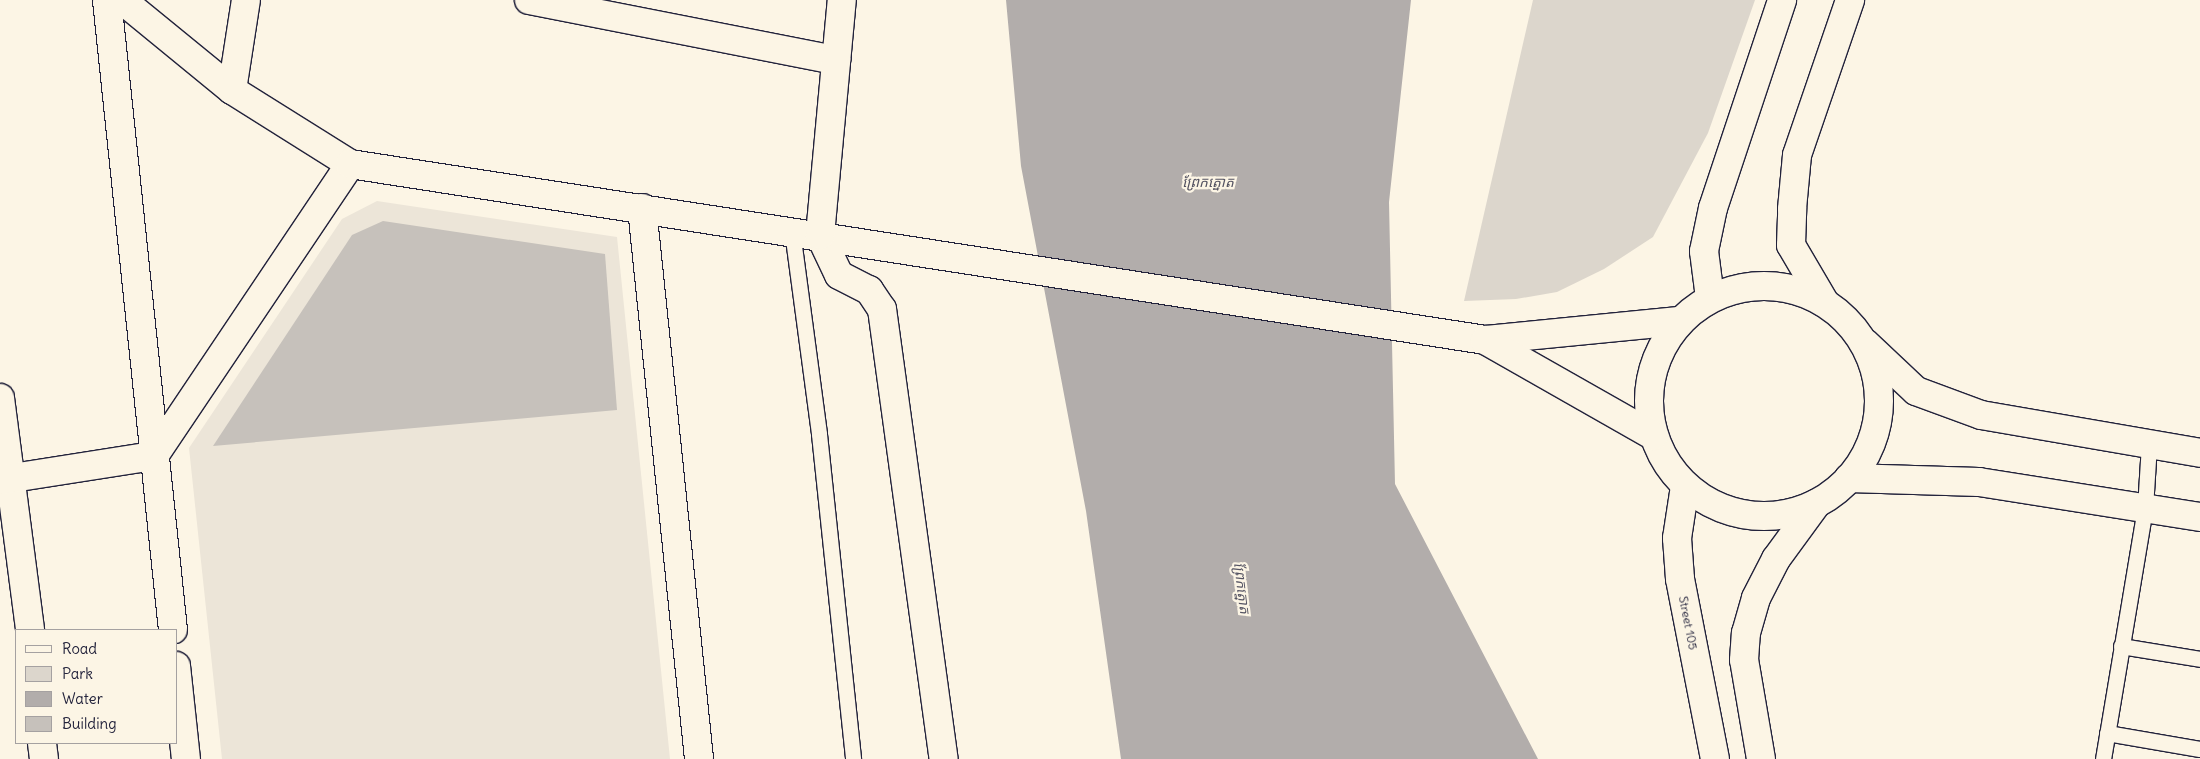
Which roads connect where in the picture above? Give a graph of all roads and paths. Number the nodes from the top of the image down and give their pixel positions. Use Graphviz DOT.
graph roads {
  1 [pos="107,0"];
  2 [pos="122,0"];
  3 [pos="246,0"];
  4 [pos="529,0"];
  5 [pos="842,0"];
  6 [pos="1782,0"];
  7 [pos="1850,0"];
  8 [pos="836,60"];
  9 [pos="232,90"];
  10 [pos="350,164"];
  11 [pos="642,208"];
  12 [pos="792,231"];
  13 [pos="820,235"];
  14 [pos="1710,298"];
  15 [pos="1825,303"];
  16 [pos="1680,321"];
  17 [pos="1861,339"];
  18 [pos="1485,340"];
  19 [pos="0,398"];
  20 [pos="1654,436"];
  21 [pos="2149,444"];
  22 [pos="2200,453"];
  23 [pos="154,456"];
  24 [pos="1849,478"];
  25 [pos="6,479"];
  26 [pos="1685,486"];
  27 [pos="1817,503"];
  28 [pos="2145,508"];
  29 [pos="2200,517"];
  30 [pos="30,629"];
  31 [pos="173,629"];
  32 [pos="2121,646"];
  33 [pos="2200,659"];
  34 [pos="178,685"];
  35 [pos="2107,733"];
  36 [pos="42,744"];
  37 [pos="2200,749"];
  38 [pos="44,759"];
  39 [pos="186,759"];
  40 [pos="700,759"];
  41 [pos="853,759"];
  42 [pos="944,759"];
  43 [pos="1715,759"];
  44 [pos="1762,759"];
  45 [pos="2103,759"];
  1 -- 23 [label="street"];
  2 -- 9 [label="street"];
  3 -- 9 [label="street"];
  4 -- 8 [label="street"];
  5 -- 8 [label="street"];
  6 -- 14 [label="street"];
  7 -- 15 [label="street"];
  8 -- 13 [label="street"];
  9 -- 10 [label="street"];
  10 -- 11 [label="street"];
  10 -- 23 [label="street"];
  11 -- 12 [label="street"];
  11 -- 40 [label="street"];
  12 -- 13 [label="street"];
  12 -- 41 [label="lane"];
  13 -- 18 [label="street"];
  13 -- 42 [label="street"];
  14 -- 15 [label="street"];
  14 -- 16 [label="street"];
  15 -- 17 [label="street"];
  16 -- 18 [label="street"];
  16 -- 20 [label="street"];
  17 -- 21 [label="street"];
  17 -- 24 [label="street"];
  18 -- 20 [label="street"];
  19 -- 25 [label="street"];
  20 -- 26 [label="street"];
  21 -- 22 [label="street"];
  21 -- 28 [label="lane"];
  23 -- 25 [label="street"];
  23 -- 31 [label="street"];
  24 -- 27 [label="street"];
  24 -- 28 [label="street"];
  25 -- 30 [label="street"];
  26 -- 27 [label="street"];
  26 -- 43 [label="street, Street 105"];
  27 -- 44 [label="street"];
  28 -- 29 [label="street"];
  28 -- 32 [label="lane"];
  32 -- 33 [label="lane"];
  32 -- 35 [label="lane"];
  34 -- 39 [label="street"];
  35 -- 37 [label="lane"];
  35 -- 45 [label="lane"];
  36 -- 38 [label="street"];
}
